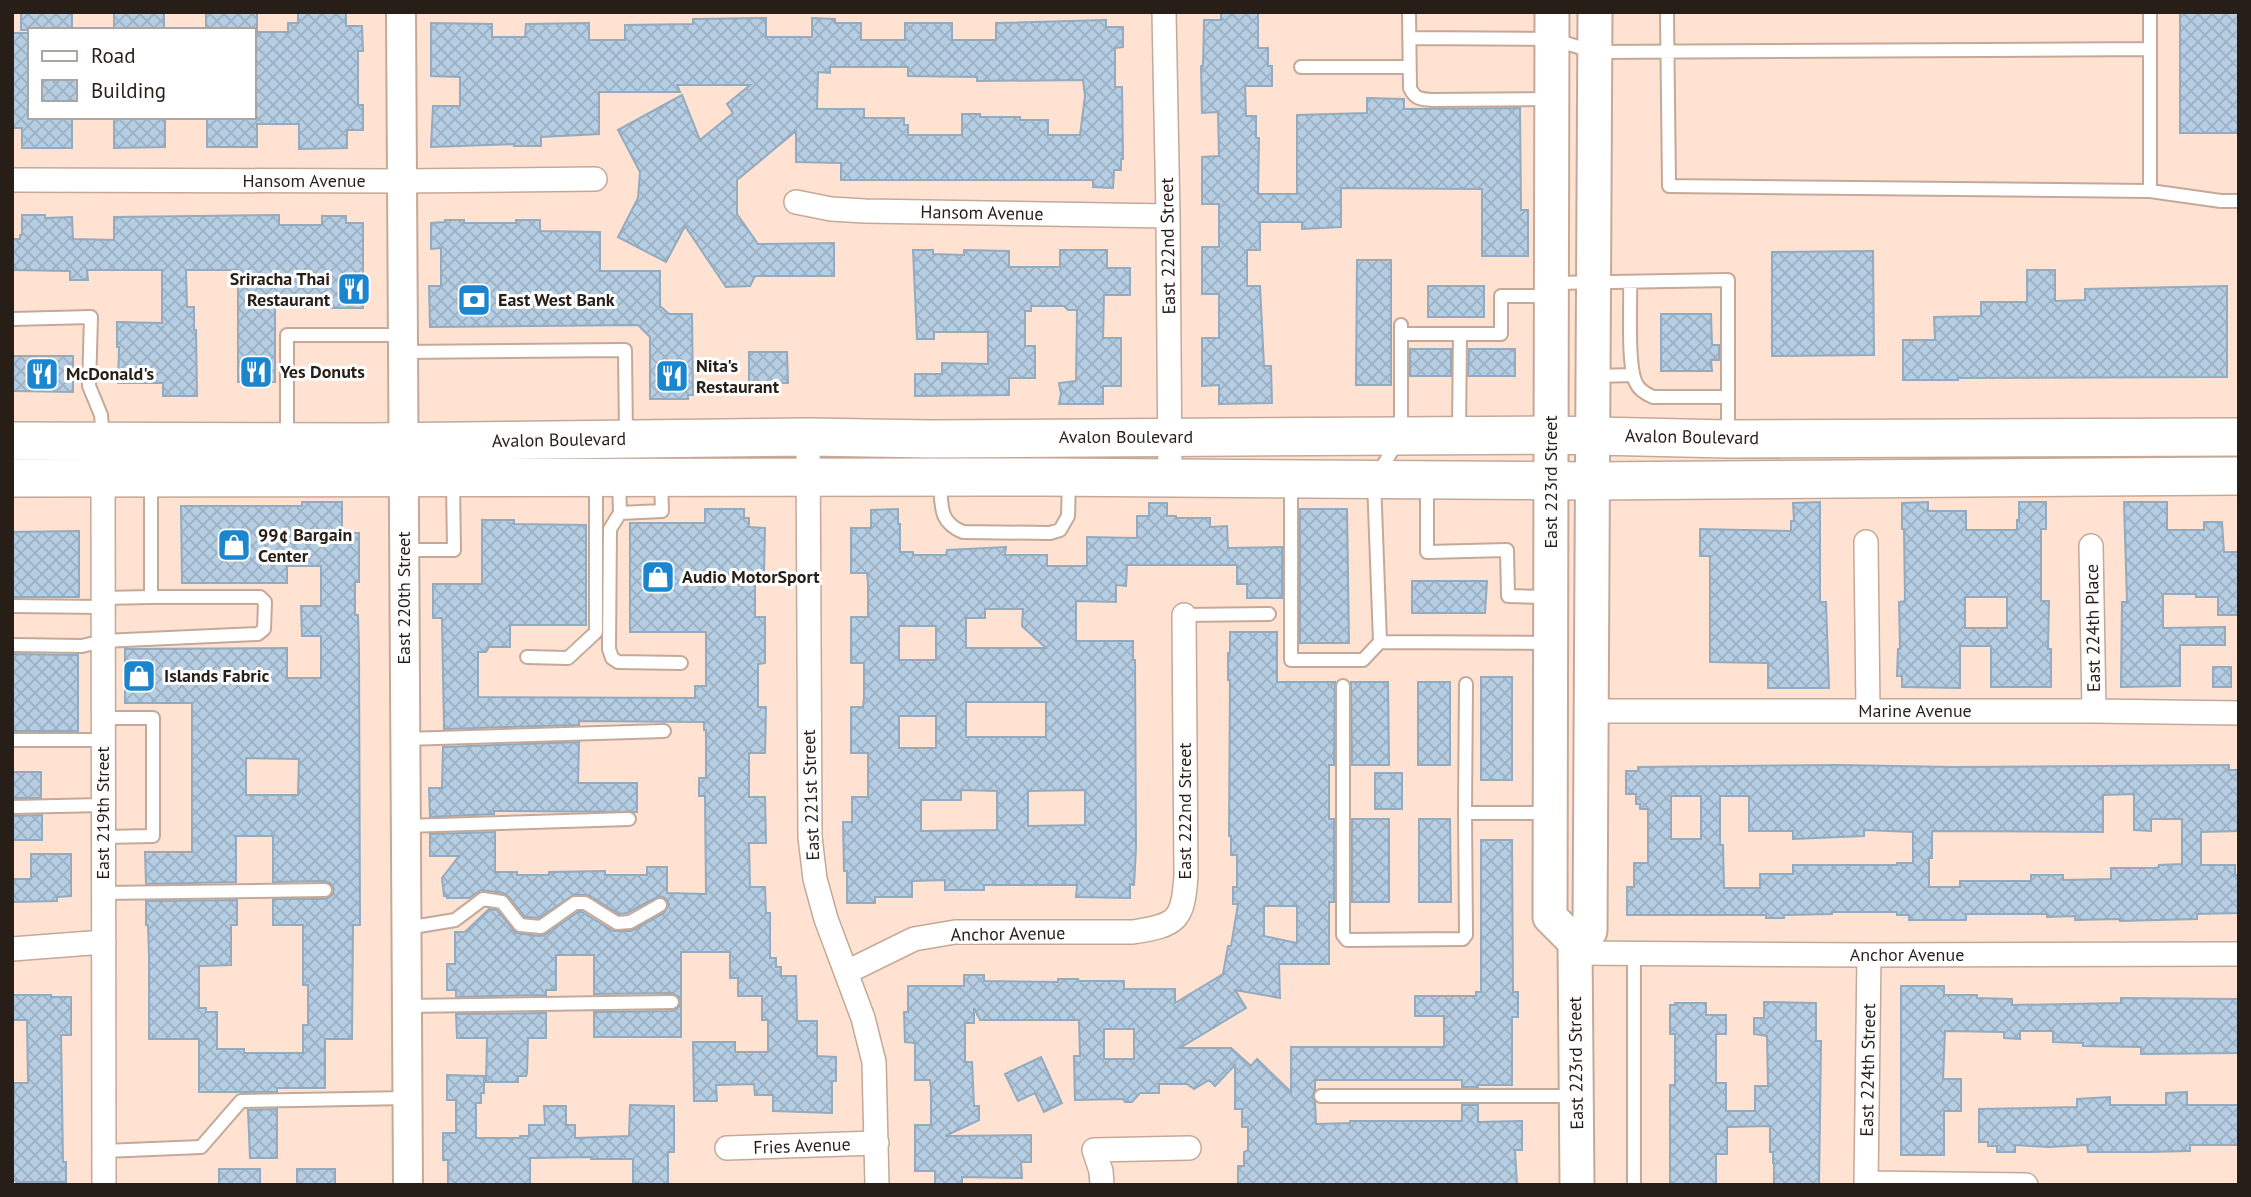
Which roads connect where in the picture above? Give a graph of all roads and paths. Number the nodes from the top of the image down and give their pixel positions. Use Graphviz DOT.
graph roads {
  1 [pos="401,12"];
  2 [pos="1164,12"];
  3 [pos="1409,12"];
  4 [pos="1595,12"];
  5 [pos="1667,12"];
  6 [pos="2150,12"];
  7 [pos="1552,26"];
  8 [pos="1409,38"];
  9 [pos="2150,49"];
  10 [pos="1595,52"];
  11 [pos="1667,53"];
  12 [pos="1301,67"];
  13 [pos="1409,67"];
  14 [pos="1552,99"];
  15 [pos="595,178"];
  16 [pos="12,180"];
  17 [pos="401,181"];
  18 [pos="2150,191"];
  19 [pos="2239,201"];
  20 [pos="796,202"];
  21 [pos="1168,216"];
  22 [pos="1630,282"];
  23 [pos="1593,283"];
  24 [pos="1551,290"];
  25 [pos="12,319"];
  26 [pos="1460,334"];
  27 [pos="402,343"];
  28 [pos="1633,374"];
  29 [pos="1593,376"];
  30 [pos="1728,397"];
  31 [pos="1551,435"];
  32 [pos="1593,435"];
  33 [pos="1401,436"];
  34 [pos="1459,436"];
  35 [pos="808,437"];
  36 [pos="1170,437"];
  37 [pos="2239,437"];
  38 [pos="626,439"];
  39 [pos="1728,439"];
  40 [pos="12,441"];
  41 [pos="103,441"];
  42 [pos="287,441"];
  43 [pos="403,459"];
  44 [pos="2239,476"];
  45 [pos="151,477"];
  46 [pos="453,477"];
  47 [pos="608,477"];
  48 [pos="12,478"];
  49 [pos="103,478"];
  50 [pos="808,478"];
  51 [pos="940,478"];
  52 [pos="1069,478"];
  53 [pos="1170,480"];
  54 [pos="1291,480"];
  55 [pos="1374,480"];
  56 [pos="1427,480"];
  57 [pos="1551,481"];
  58 [pos="1593,481"];
  59 [pos="662,494"];
  60 [pos="620,513"];
  61 [pos="1866,542"];
  62 [pos="2091,546"];
  63 [pos="404,550"];
  64 [pos="151,597"];
  65 [pos="1551,597"];
  66 [pos="103,602"];
  67 [pos="12,606"];
  68 [pos="1184,614"];
  69 [pos="1269,614"];
  70 [pos="103,641"];
  71 [pos="1380,642"];
  72 [pos="1551,643"];
  73 [pos="12,645"];
  74 [pos="527,657"];
  75 [pos="681,663"];
  76 [pos="1466,684"];
  77 [pos="1343,686"];
  78 [pos="1592,711"];
  79 [pos="1868,711"];
  80 [pos="2094,711"];
  81 [pos="2239,713"];
  82 [pos="103,729"];
  83 [pos="664,731"];
  84 [pos="405,738"];
  85 [pos="12,740"];
  86 [pos="103,805"];
  87 [pos="12,807"];
  88 [pos="1465,813"];
  89 [pos="1551,813"];
  90 [pos="629,819"];
  91 [pos="406,826"];
  92 [pos="103,838"];
  93 [pos="325,890"];
  94 [pos="103,893"];
  95 [pos="660,905"];
  96 [pos="1175,921"];
  97 [pos="406,928"];
  98 [pos="104,942"];
  99 [pos="1575,947"];
  100 [pos="12,949"];
  101 [pos="1634,953"];
  102 [pos="2239,954"];
  103 [pos="1869,955"];
  104 [pos="847,972"];
  105 [pos="672,1002"];
  106 [pos="407,1006"];
  107 [pos="1321,1096"];
  108 [pos="1576,1096"];
  109 [pos="407,1098"];
  110 [pos="877,1143"];
  111 [pos="727,1148"];
  112 [pos="1189,1148"];
  113 [pos="104,1151"];
  114 [pos="1866,1184"];
  115 [pos="104,1185"];
  116 [pos="408,1185"];
  117 [pos="877,1185"];
  118 [pos="1102,1185"];
  119 [pos="1577,1185"];
  120 [pos="1634,1185"];
  121 [pos="2026,1185"];
  1 -- 17 [label="street, East 220th Street"];
  2 -- 21 [label="street, East 222nd Street"];
  3 -- 8 [label="lane"];
  4 -- 10 [label="main road, East 223rd Street"];
  5 -- 11 [label="lane"];
  6 -- 9 [label="lane"];
  7 -- 8 [label="lane"];
  7 -- 10 [label="lane"];
  7 -- 14 [label="main road, East 223rd Street"];
  8 -- 13 [label="lane"];
  9 -- 11 [label="lane"];
  9 -- 18 [label="lane"];
  10 -- 11 [label="lane"];
  10 -- 23 [label="main road, East 223rd Street"];
  11 -- 18 [label="lane"];
  12 -- 13 [label="lane"];
  13 -- 14 [label="lane"];
  14 -- 24 [label="main road, East 223rd Street"];
  15 -- 17 [label="street, Hansom Avenue"];
  16 -- 17 [label="street, Hansom Avenue"];
  17 -- 27 [label="street, East 220th Street"];
  18 -- 19 [label="lane"];
  20 -- 21 [label="street, Hansom Avenue"];
  21 -- 36 [label="street, East 222nd Street"];
  22 -- 23 [label="lane"];
  22 -- 28 [label="lane"];
  22 -- 30 [label="lane"];
  23 -- 24 [label="lane"];
  23 -- 29 [label="main road, East 223rd Street"];
  24 -- 26 [label="lane"];
  24 -- 31 [label="main road, East 223rd Street"];
  25 -- 41 [label="lane"];
  26 -- 33 [label="lane"];
  26 -- 34 [label="lane"];
  27 -- 38 [label="lane"];
  27 -- 42 [label="lane"];
  27 -- 43 [label="street, East 220th Street"];
  28 -- 29 [label="lane"];
  28 -- 30 [label="lane"];
  29 -- 32 [label="main road, East 223rd Street"];
  30 -- 39 [label="lane"];
  31 -- 32 [label="main road, Avalon Boulevard"];
  31 -- 34 [label="main road, Avalon Boulevard"];
  31 -- 57 [label="main road, East 223rd Street"];
  32 -- 39 [label="main road, Avalon Boulevard"];
  32 -- 58 [label="main road, East 223rd Street"];
  33 -- 34 [label="main road, Avalon Boulevard"];
  33 -- 36 [label="main road, Avalon Boulevard"];
  33 -- 55 [label="lane"];
  35 -- 36 [label="main road, Avalon Boulevard"];
  35 -- 38 [label="main road, Avalon Boulevard"];
  35 -- 50 [label="street, East 221st Street"];
  36 -- 53 [label="street, East 222nd Street"];
  37 -- 39 [label="main road, Avalon Boulevard"];
  38 -- 43 [label="main road, Avalon Boulevard"];
  40 -- 41 [label="main road, Avalon Boulevard"];
  41 -- 42 [label="main road, Avalon Boulevard"];
  41 -- 49 [label="street, East 219th Street"];
  42 -- 43 [label="main road, Avalon Boulevard"];
  43 -- 45 [label="main road, Avalon Boulevard"];
  43 -- 46 [label="main road, Avalon Boulevard"];
  43 -- 63 [label="street, East 220th Street"];
  44 -- 58 [label="main road, Avalon Boulevard"];
  45 -- 49 [label="main road, Avalon Boulevard"];
  45 -- 64 [label="lane"];
  46 -- 47 [label="main road, Avalon Boulevard"];
  46 -- 63 [label="lane"];
  47 -- 59 [label="main road, Avalon Boulevard"];
  47 -- 60 [label="lane"];
  47 -- 74 [label="lane"];
  48 -- 49 [label="main road, Avalon Boulevard"];
  49 -- 66 [label="street, East 219th Street"];
  50 -- 51 [label="main road, Avalon Boulevard"];
  50 -- 59 [label="main road, Avalon Boulevard"];
  50 -- 104 [label="street, East 221st Street"];
  51 -- 52 [label="main road, Avalon Boulevard"];
  51 -- 52 [label="lane"];
  52 -- 53 [label="main road, Avalon Boulevard"];
  53 -- 54 [label="main road, Avalon Boulevard"];
  54 -- 55 [label="main road, Avalon Boulevard"];
  54 -- 71 [label="lane"];
  55 -- 56 [label="main road, Avalon Boulevard"];
  55 -- 71 [label="lane"];
  56 -- 57 [label="main road, Avalon Boulevard"];
  56 -- 65 [label="lane"];
  57 -- 58 [label="main road, Avalon Boulevard"];
  57 -- 65 [label="main road, East 223rd Street"];
  58 -- 78 [label="main road, East 223rd Street"];
  59 -- 60 [label="lane"];
  60 -- 75 [label="lane"];
  61 -- 79 [label="street"];
  62 -- 80 [label="street, East 224th Place"];
  63 -- 84 [label="street, East 220th Street"];
  64 -- 66 [label="lane"];
  64 -- 70 [label="lane"];
  65 -- 72 [label="main road, East 223rd Street"];
  66 -- 67 [label="lane"];
  66 -- 70 [label="street, East 219th Street"];
  68 -- 69 [label="lane"];
  68 -- 96 [label="street, East 222nd Street"];
  70 -- 73 [label="lane"];
  70 -- 82 [label="street, East 219th Street"];
  71 -- 72 [label="lane"];
  72 -- 89 [label="main road, East 223rd Street"];
  76 -- 88 [label="lane"];
  77 -- 88 [label="lane"];
  78 -- 79 [label="street, Marine Avenue"];
  78 -- 99 [label="main road, East 223rd Street"];
  79 -- 80 [label="street, Marine Avenue"];
  80 -- 81 [label="street, Marine Avenue"];
  82 -- 85 [label="lane"];
  82 -- 86 [label="street, East 219th Street"];
  82 -- 92 [label="lane"];
  83 -- 84 [label="lane"];
  84 -- 91 [label="street, East 220th Street"];
  86 -- 87 [label="lane"];
  86 -- 92 [label="street, East 219th Street"];
  88 -- 89 [label="lane"];
  89 -- 99 [label="main road, East 223rd Street"];
  90 -- 91 [label="lane"];
  91 -- 97 [label="street, East 220th Street"];
  92 -- 94 [label="street, East 219th Street"];
  93 -- 94 [label="lane"];
  94 -- 98 [label="street, East 219th Street"];
  95 -- 97 [label="lane"];
  96 -- 104 [label="street, Anchor Avenue"];
  97 -- 106 [label="street, East 220th Street"];
  98 -- 100 [label="street"];
  98 -- 113 [label="street, East 219th Street"];
  99 -- 101 [label="street, Anchor Avenue"];
  99 -- 108 [label="main road, East 223rd Street"];
  101 -- 103 [label="street, Anchor Avenue"];
  101 -- 120 [label="lane"];
  102 -- 103 [label="street, Anchor Avenue"];
  103 -- 114 [label="street, East 224th Street"];
  104 -- 110 [label="street, East 221st Street"];
  105 -- 106 [label="lane"];
  106 -- 109 [label="street, East 220th Street"];
  107 -- 108 [label="lane"];
  108 -- 119 [label="main road, East 223rd Street"];
  109 -- 113 [label="lane"];
  109 -- 116 [label="street, East 220th Street"];
  110 -- 111 [label="street, Fries Avenue"];
  110 -- 117 [label="street, East 221st Street"];
  112 -- 118 [label="street"];
  113 -- 115 [label="street, East 219th Street"];
  114 -- 121 [label="street"];
}
